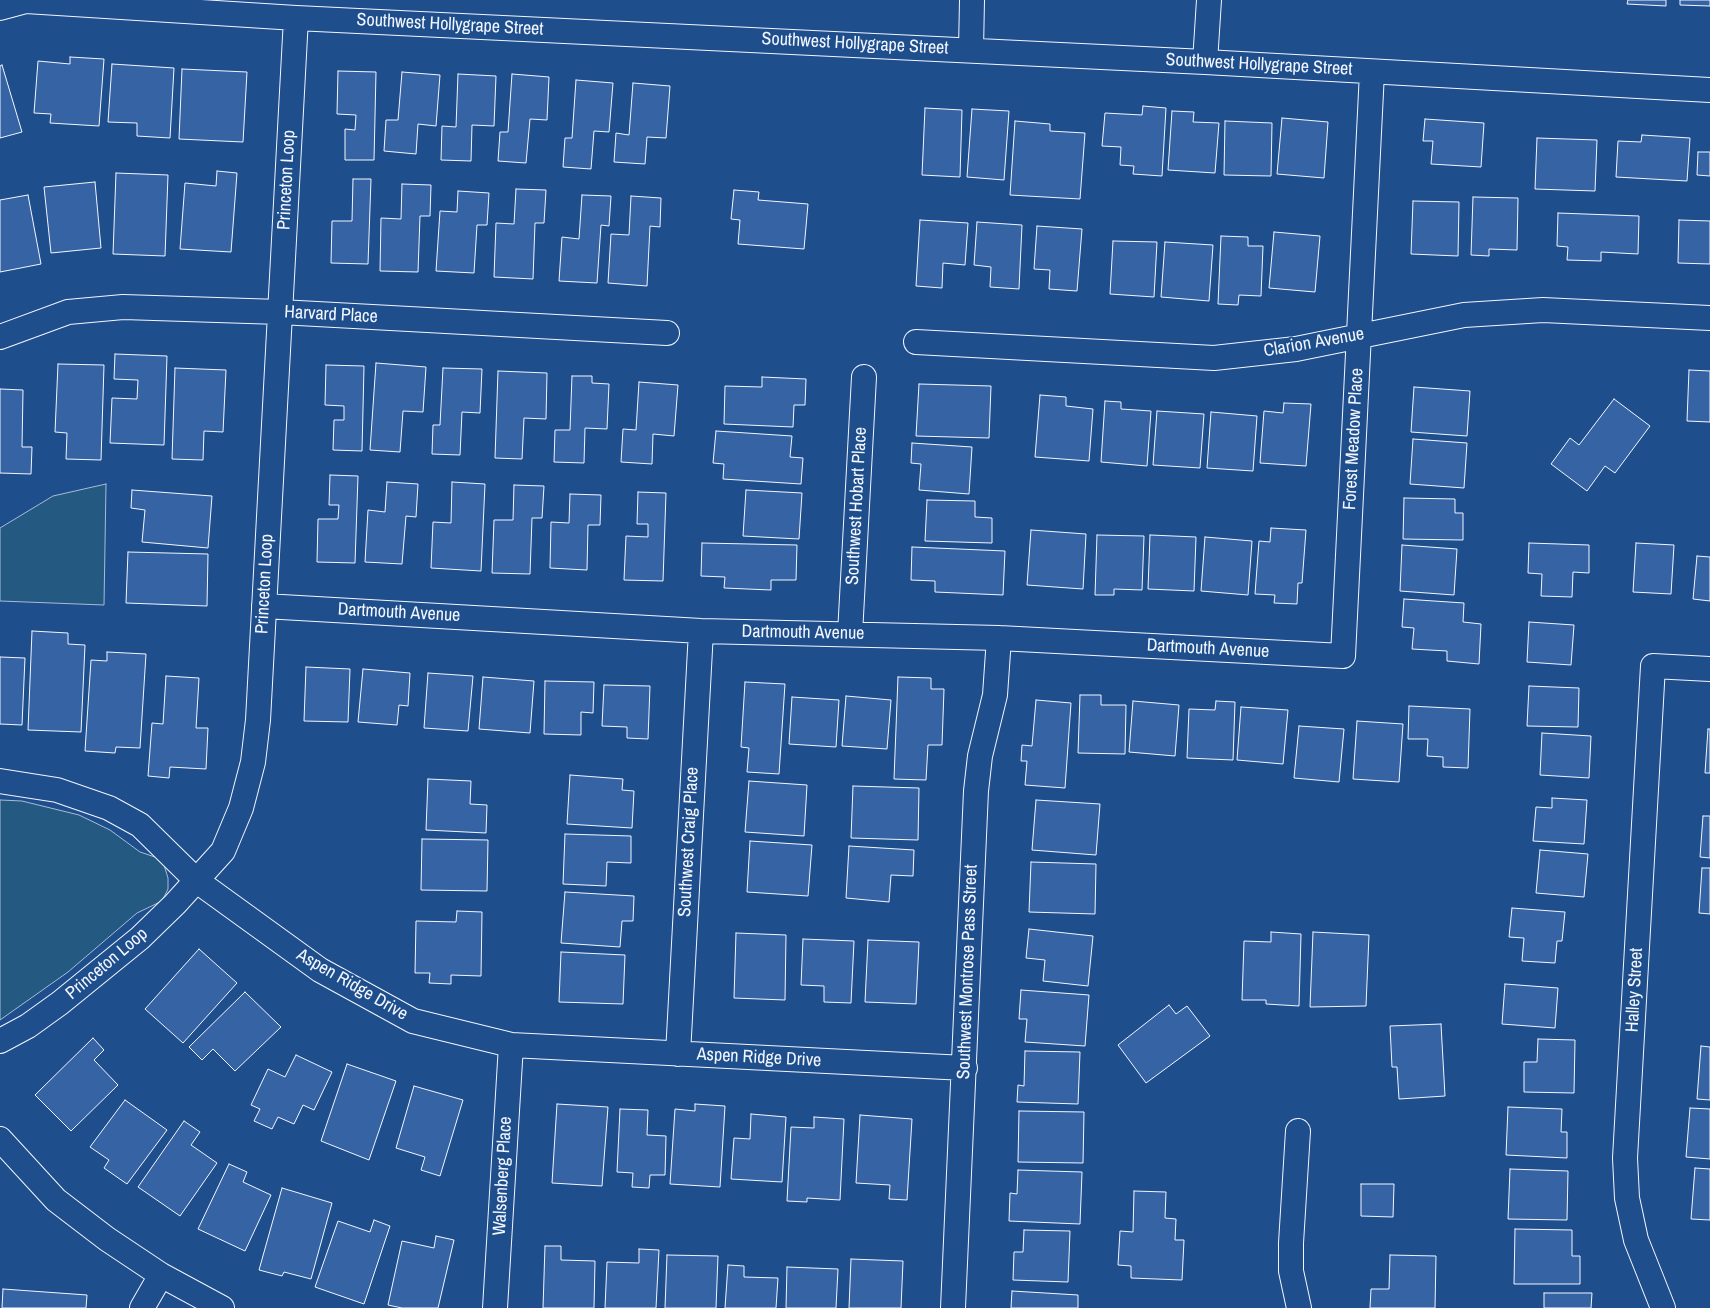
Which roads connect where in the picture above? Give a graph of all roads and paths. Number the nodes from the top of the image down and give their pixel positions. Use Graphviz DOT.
graph roads {
  1 [pos="972,0"];
  2 [pos="1209,0"];
  3 [pos="0,8"];
  4 [pos="296,18"];
  5 [pos="971,50"];
  6 [pos="1205,62"];
  7 [pos="1372,72"];
  8 [pos="1710,90"];
  9 [pos="280,312"];
  10 [pos="1710,318"];
  11 [pos="668,333"];
  12 [pos="1360,335"];
  13 [pos="0,337"];
  14 [pos="916,342"];
  15 [pos="864,377"];
  16 [pos="264,606"];
  17 [pos="701,631"];
  18 [pos="850,634"];
  19 [pos="999,638"];
  20 [pos="1343,656"];
  21 [pos="1710,669"];
  22 [pos="0,781"];
  23 [pos="197,881"];
  24 [pos="0,1041"];
  25 [pos="511,1045"];
  26 [pos="678,1054"];
  27 [pos="964,1068"];
  28 [pos="1298,1131"];
  29 [pos="0,1140"];
  30 [pos="161,1275"];
  31 [pos="142,1308"];
  32 [pos="222,1308"];
  33 [pos="495,1308"];
  34 [pos="953,1308"];
  35 [pos="1299,1308"];
  36 [pos="1663,1308"];
  1 -- 5 [label="street"];
  2 -- 6 [label="street"];
  3 -- 4 [label="street, Southwest Hollygrape Street"];
  4 -- 5 [label="street, Southwest Hollygrape Street"];
  4 -- 9 [label="street, Princeton Loop"];
  5 -- 6 [label="street, Southwest Hollygrape Street"];
  6 -- 7 [label="street, Southwest Hollygrape Street"];
  7 -- 8 [label="street, Southwest Hollygrape Street"];
  7 -- 12 [label="street, Forest Meadow Place"];
  9 -- 11 [label="street, Harvard Place"];
  9 -- 13 [label="street, Harvard Place"];
  9 -- 16 [label="street, Princeton Loop"];
  10 -- 12 [label="street, Clarion Avenue"];
  12 -- 14 [label="street, Clarion Avenue"];
  12 -- 20 [label="street, Forest Meadow Place"];
  15 -- 18 [label="street, Southwest Hobart Place"];
  16 -- 17 [label="street, Dartmouth Avenue"];
  16 -- 23 [label="street, Princeton Loop"];
  17 -- 18 [label="street, Dartmouth Avenue"];
  17 -- 26 [label="street, Southwest Craig Place"];
  18 -- 19 [label="street, Dartmouth Avenue"];
  19 -- 20 [label="street, Dartmouth Avenue"];
  19 -- 27 [label="street, Southwest Montrose Pass Street"];
  21 -- 36 [label="street, Halley Street"];
  22 -- 23 [label="street, Aspen Ridge Drive"];
  23 -- 24 [label="street, Princeton Loop"];
  23 -- 25 [label="street, Aspen Ridge Drive"];
  25 -- 26 [label="street, Aspen Ridge Drive"];
  25 -- 33 [label="street, Walsenberg Place"];
  26 -- 27 [label="street, Aspen Ridge Drive"];
  27 -- 34 [label="street, Southwest Montrose Pass Street"];
  28 -- 35 [label="street"];
  29 -- 30 [label="street"];
  30 -- 31 [label="street"];
  30 -- 32 [label="street"];
}
